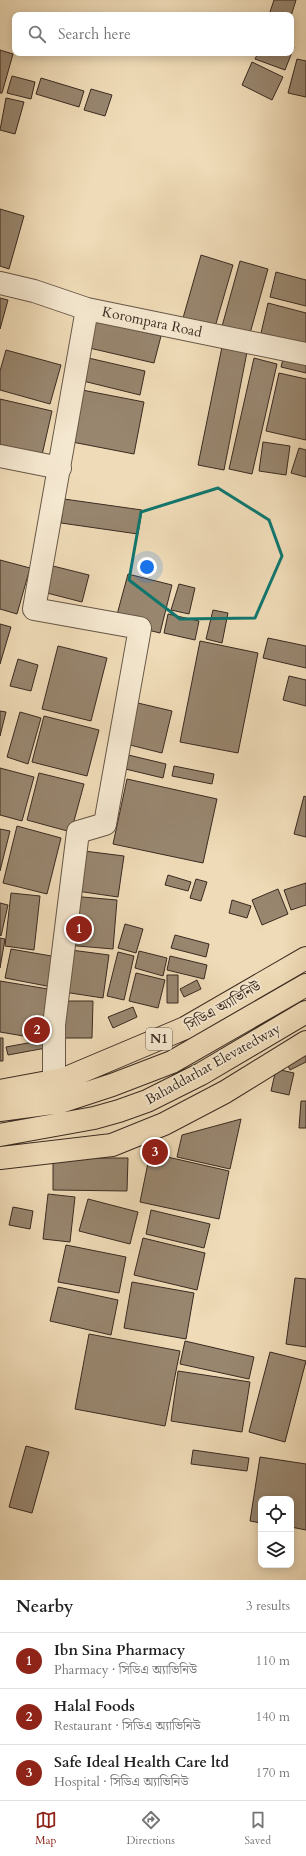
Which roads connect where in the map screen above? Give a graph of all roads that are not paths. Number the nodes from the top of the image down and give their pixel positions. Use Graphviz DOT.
graph roads {
  1 [pos="0,283"];
  2 [pos="87,309"];
  3 [pos="306,354"];
  4 [pos="0,456"];
  5 [pos="60,468"];
  6 [pos="306,958"];
  7 [pos="306,985"];
  8 [pos="306,1012"];
  9 [pos="306,1042"];
  10 [pos="54,1081"];
  11 [pos="0,1091"];
  12 [pos="0,1110"];
  13 [pos="0,1135"];
  14 [pos="0,1158"];
  1 -- 2 [label="street, Korompara Road"];
  2 -- 3 [label="street, Korompara Road"];
  2 -- 5 [label="street"];
  4 -- 5 [label="street"];
  5 -- 10 [label="street"];
  6 -- 10 [label="highway, সিডিএ অ্যাভিনিউ / N1"];
  7 -- 12 [label="highway, Bahaddarhat Elevatedway / N1"];
  8 -- 13 [label="highway, Bahaddarhat Elevatedway"];
  9 -- 14 [label="highway"];
  10 -- 11 [label="highway, সিডিএ অ্যাভিনিউ / N1"];
}
